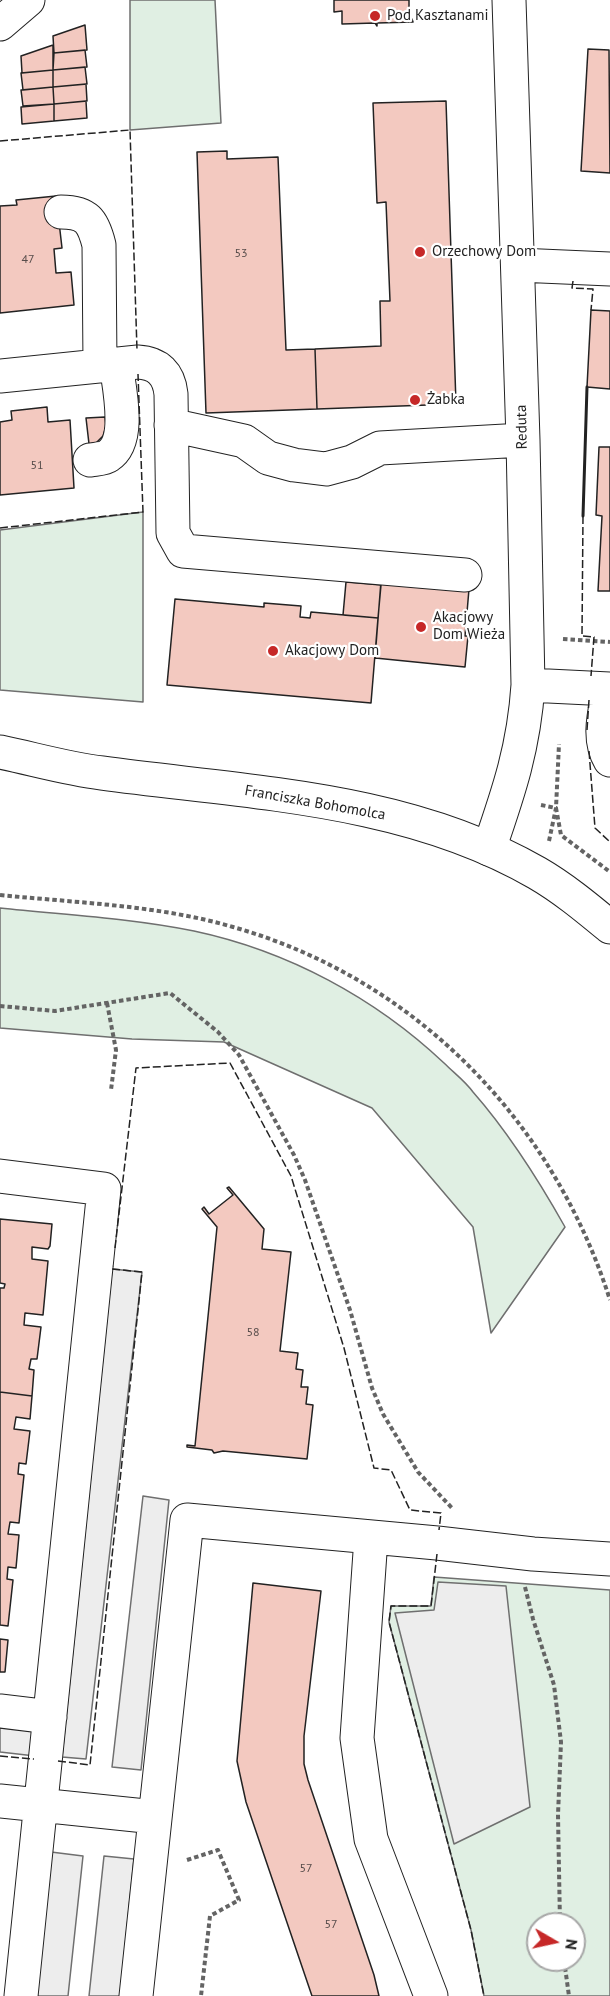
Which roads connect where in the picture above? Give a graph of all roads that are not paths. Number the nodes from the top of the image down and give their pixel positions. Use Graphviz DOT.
graph roads {
  1 [pos="28,0"];
  2 [pos="510,0"];
  3 [pos="0,24"];
  4 [pos="61,212"];
  5 [pos="518,265"];
  6 [pos="610,269"];
  7 [pos="108,365"];
  8 [pos="0,375"];
  9 [pos="171,425"];
  10 [pos="523,440"];
  11 [pos="90,460"];
  12 [pos="465,575"];
  13 [pos="528,685"];
  14 [pos="609,689"];
  15 [pos="0,752"];
  16 [pos="610,760"];
  17 [pos="0,772"];
  18 [pos="99,773"];
  19 [pos="489,849"];
  20 [pos="610,927"];
  21 [pos="0,1176"];
  22 [pos="371,1538"];
  23 [pos="610,1559"];
  24 [pos="0,1712"];
  25 [pos="50,1717"];
  26 [pos="0,1801"];
  27 [pos="41,1805"];
  28 [pos="155,1817"];
  29 [pos="21,1996"];
  30 [pos="135,1996"];
  31 [pos="431,1996"];
  1 -- 3 [label="street"];
  2 -- 5 [label="street, Reduta"];
  4 -- 7 [label="street"];
  5 -- 6 [label="street"];
  5 -- 10 [label="street, Reduta"];
  7 -- 8 [label="street"];
  7 -- 9 [label="street"];
  7 -- 11 [label="street"];
  9 -- 10 [label="street"];
  9 -- 12 [label="street"];
  10 -- 13 [label="street, Reduta"];
  13 -- 14 [label="street"];
  13 -- 19 [label="street, Reduta"];
  14 -- 16 [label="street"];
  15 -- 18 [label="street, Franciszka Bohomolca"];
  17 -- 18 [label="street, Franciszka Bohomolca"];
  18 -- 19 [label="street, Franciszka Bohomolca"];
  19 -- 20 [label="street, Franciszka Bohomolca"];
  21 -- 25 [label="street"];
  22 -- 23 [label="street"];
  22 -- 28 [label="street"];
  22 -- 31 [label="street"];
  24 -- 25 [label="street"];
  25 -- 27 [label="street"];
  26 -- 27 [label="street"];
  27 -- 28 [label="street"];
  27 -- 29 [label="street"];
  28 -- 30 [label="street"];
}
